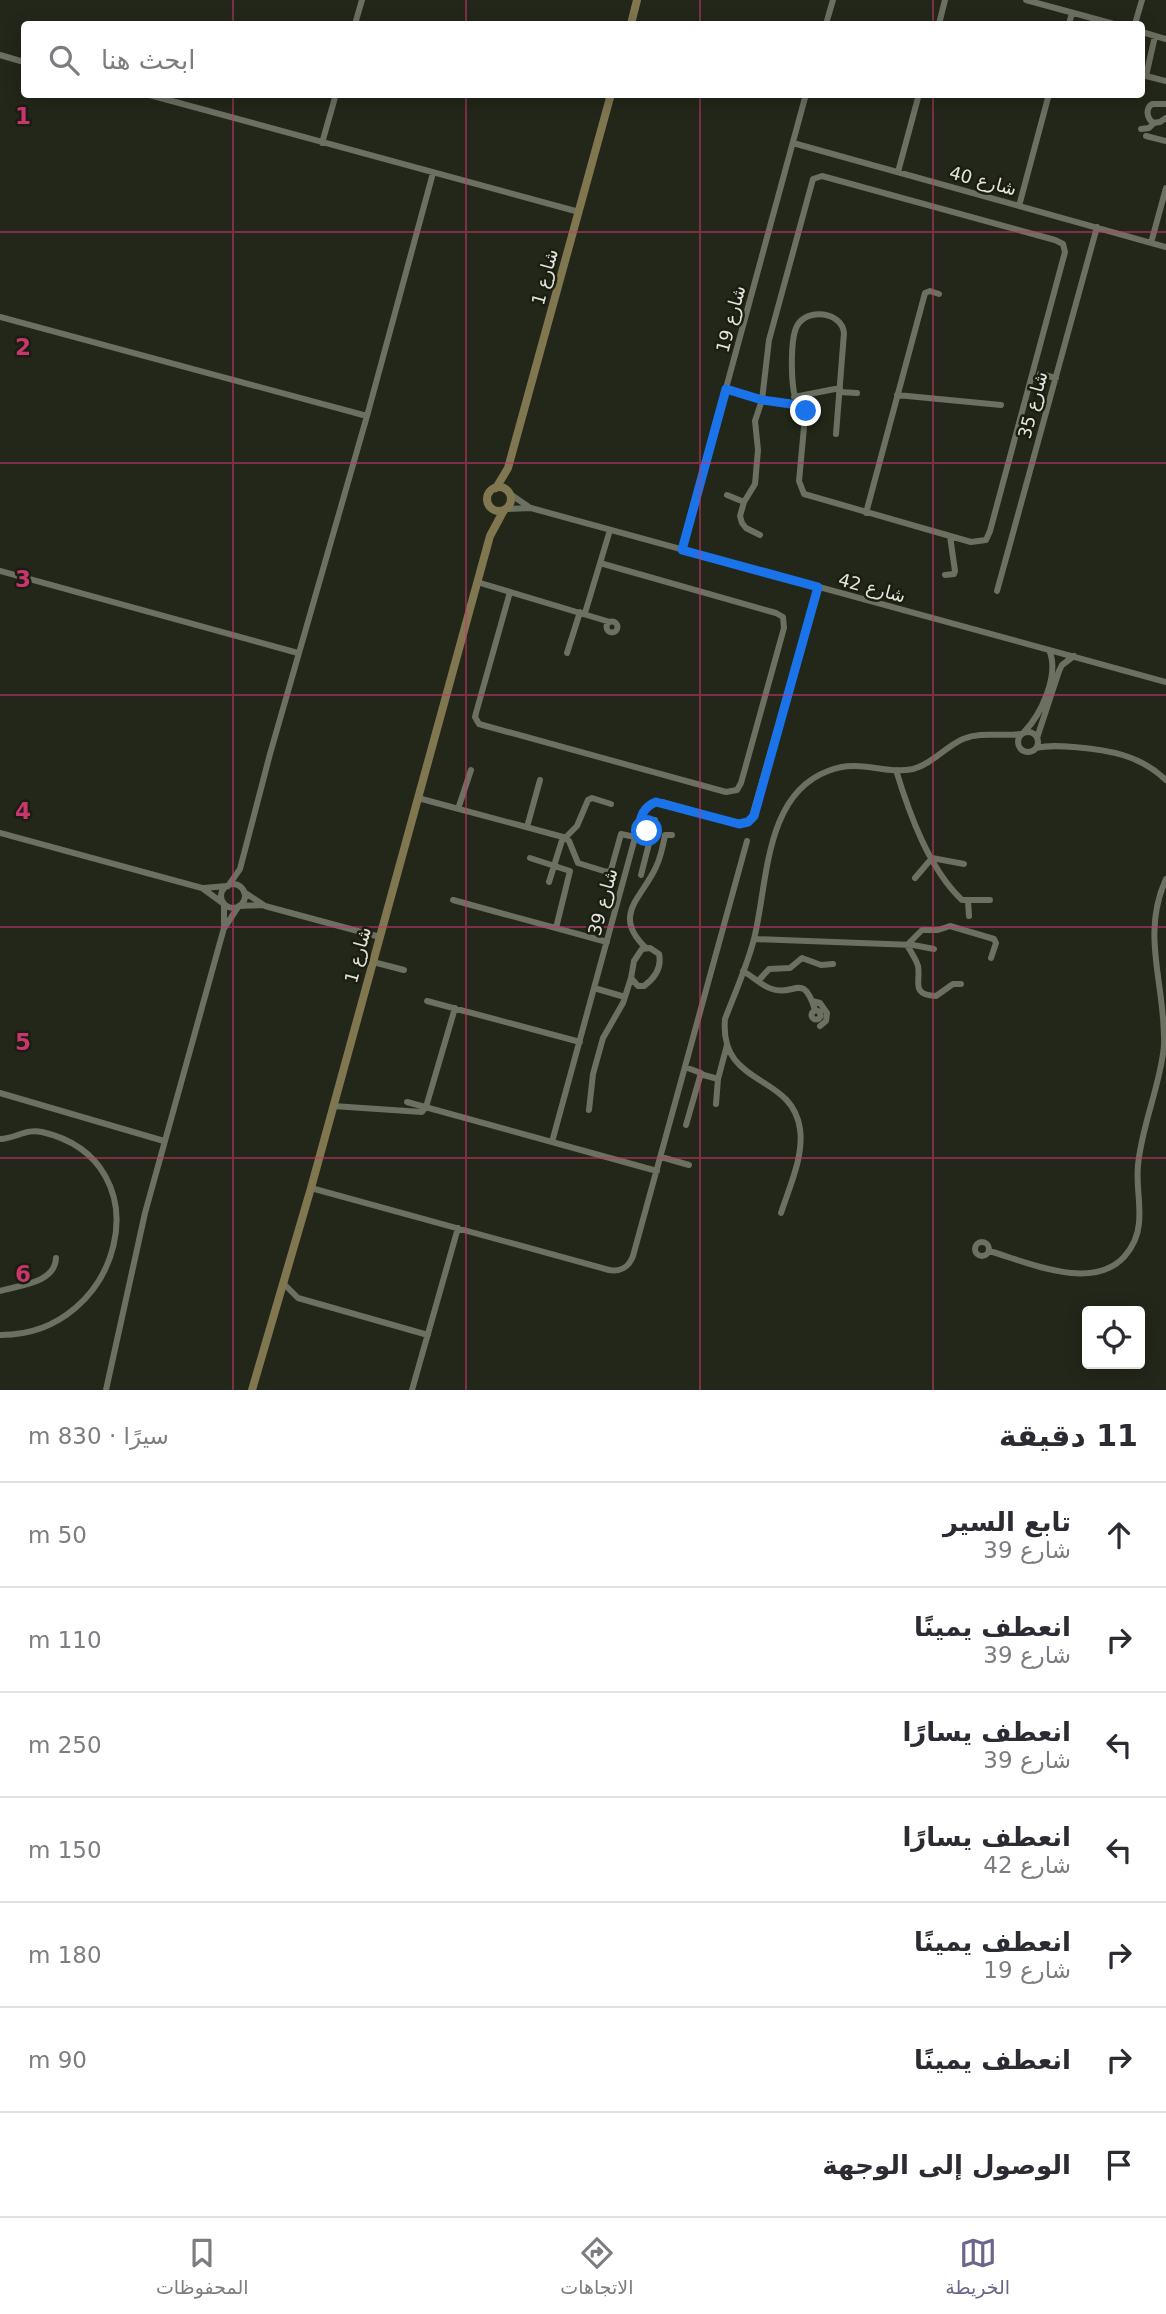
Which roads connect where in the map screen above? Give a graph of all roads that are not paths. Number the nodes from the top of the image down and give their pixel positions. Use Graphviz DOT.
graph roads {
  1 [pos="362,0"];
  2 [pos="638,0"];
  3 [pos="833,0"];
  4 [pos="945,0"];
  5 [pos="1026,0"];
  6 [pos="1142,0"];
  7 [pos="1038,2"];
  8 [pos="1072,13"];
  9 [pos="356,21"];
  10 [pos="632,21"];
  11 [pos="827,21"];
  12 [pos="940,21"];
  13 [pos="1070,21"];
  14 [pos="1103,21"];
  15 [pos="1136,21"];
  16 [pos="1145,33"];
  17 [pos="1155,36"];
  18 [pos="1166,39"];
  19 [pos="0,55"];
  20 [pos="21,61"];
  21 [pos="1166,81"];
  22 [pos="160,98"];
  23 [pos="335,98"];
  24 [pos="610,98"];
  25 [pos="805,98"];
  26 [pos="918,98"];
  27 [pos="1048,98"];
  28 [pos="1165,107"];
  29 [pos="1166,118"];
  30 [pos="1154,123"];
  31 [pos="1141,129"];
  32 [pos="1146,136"];
  33 [pos="1166,141"];
  34 [pos="322,143"];
  35 [pos="793,143"];
  36 [pos="898,172"];
  37 [pos="433,173"];
  38 [pos="1166,188"];
  39 [pos="1019,206"];
  40 [pos="579,212"];
  41 [pos="1097,228"];
  42 [pos="1151,243"];
  43 [pos="1166,247"];
  44 [pos="939,294"];
  45 [pos="0,317"];
  46 [pos="1037,373"];
  47 [pos="1056,378"];
  48 [pos="726,389"];
  49 [pos="839,390"];
  50 [pos="857,393"];
  51 [pos="807,395"];
  52 [pos="897,395"];
  53 [pos="795,397"];
  54 [pos="762,400"];
  55 [pos="787,403"];
  56 [pos="1001,405"];
  57 [pos="806,411"];
  58 [pos="367,416"];
  59 [pos="836,434"];
  60 [pos="508,468"];
  61 [pos="496,488"];
  62 [pos="509,493"];
  63 [pos="727,495"];
  64 [pos="744,502"];
  65 [pos="491,507"];
  66 [pos="531,508"];
  67 [pos="505,510"];
  68 [pos="866,513"];
  69 [pos="610,530"];
  70 [pos="760,535"];
  71 [pos="490,536"];
  72 [pos="950,536"];
  73 [pos="682,550"];
  74 [pos="600,563"];
  75 [pos="0,571"];
  76 [pos="944,575"];
  77 [pos="477,582"];
  78 [pos="818,587"];
  79 [pos="997,591"];
  80 [pos="510,592"];
  81 [pos="582,613"];
  82 [pos="610,622"];
  83 [pos="1049,650"];
  84 [pos="298,653"];
  85 [pos="567,653"];
  86 [pos="1074,656"];
  87 [pos="1166,682"];
  88 [pos="1023,733"];
  89 [pos="1006,735"];
  90 [pos="1037,742"];
  91 [pos="1018,743"];
  92 [pos="471,770"];
  93 [pos="896,770"];
  94 [pos="540,780"];
  95 [pos="1166,780"];
  96 [pos="418,798"];
  97 [pos="611,804"];
  98 [pos="457,809"];
  99 [pos="655,820"];
  100 [pos="527,827"];
  101 [pos="638,829"];
  102 [pos="0,833"];
  103 [pos="652,833"];
  104 [pos="564,837"];
  105 [pos="635,837"];
  106 [pos="747,841"];
  107 [pos="530,858"];
  108 [pos="932,858"];
  109 [pos="964,864"];
  110 [pos="554,865"];
  111 [pos="240,869"];
  112 [pos="640,875"];
  113 [pos="915,878"];
  114 [pos="1166,878"];
  115 [pos="549,882"];
  116 [pos="228,886"];
  117 [pos="202,888"];
  118 [pos="244,891"];
  119 [pos="453,901"];
  120 [pos="968,901"];
  121 [pos="990,901"];
  122 [pos="224,904"];
  123 [pos="265,906"];
  124 [pos="239,907"];
  125 [pos="969,916"];
  126 [pos="224,928"];
  127 [pos="556,928"];
  128 [pos="380,937"];
  129 [pos="754,939"];
  130 [pos="607,942"];
  131 [pos="907,945"];
  132 [pos="646,948"];
  133 [pos="934,949"];
  134 [pos="991,958"];
  135 [pos="373,962"];
  136 [pos="833,964"];
  137 [pos="404,970"];
  138 [pos="743,971"];
  139 [pos="631,978"];
  140 [pos="759,980"];
  141 [pos="961,984"];
  142 [pos="644,986"];
  143 [pos="594,988"];
  144 [pos="625,996"];
  145 [pos="427,1001"];
  146 [pos="813,1001"];
  147 [pos="455,1008"];
  148 [pos="580,1042"];
  149 [pos="727,1045"];
  150 [pos="1165,1045"];
  151 [pos="685,1067"];
  152 [pos="701,1074"];
  153 [pos="718,1079"];
  154 [pos="0,1093"];
  155 [pos="407,1102"];
  156 [pos="716,1104"];
  157 [pos="333,1106"];
  158 [pos="426,1107"];
  159 [pos="589,1110"];
  160 [pos="685,1125"];
  161 [pos="0,1139"];
  162 [pos="164,1140"];
  163 [pos="552,1142"];
  164 [pos="661,1157"];
  165 [pos="689,1165"];
  166 [pos="657,1171"];
  167 [pos="311,1188"];
  168 [pos="781,1213"];
  169 [pos="458,1228"];
  170 [pos="989,1251"];
  171 [pos="56,1258"];
  172 [pos="284,1284"];
  173 [pos="0,1292"];
  174 [pos="0,1335"];
  175 [pos="428,1335"];
  176 [pos="254,1387"];
  177 [pos="106,1390"];
  178 [pos="412,1390"];
  1 -- 9 [label="street"];
  2 -- 10 [label="street"];
  3 -- 11 [label="street"];
  4 -- 12 [label="street"];
  5 -- 7 [label="street"];
  6 -- 15 [label="street"];
  7 -- 8 [label="street"];
  8 -- 13 [label="street"];
  8 -- 14 [label="street"];
  16 -- 17 [label="street"];
  17 -- 18 [label="street"];
  17 -- 21 [label="street"];
  19 -- 20 [label="street"];
  22 -- 34 [label="street"];
  23 -- 34 [label="street"];
  24 -- 40 [label="street, شارع 1"];
  25 -- 35 [label="street, شارع 19"];
  26 -- 36 [label="street"];
  27 -- 39 [label="street"];
  28 -- 30 [label="street"];
  29 -- 30 [label="street"];
  30 -- 31 [label="street"];
  32 -- 33 [label="street"];
  34 -- 37 [label="street"];
  35 -- 36 [label="street, شارع 40"];
  35 -- 48 [label="street, شارع 19"];
  36 -- 39 [label="street, شارع 40"];
  37 -- 40 [label="street"];
  37 -- 58 [label="street"];
  38 -- 42 [label="street"];
  39 -- 41 [label="street, شارع 40"];
  40 -- 60 [label="street, شارع 1"];
  41 -- 42 [label="street, شارع 40"];
  41 -- 47 [label="street, شارع 35"];
  42 -- 43 [label="street, شارع 40"];
  44 -- 52 [label="street"];
  45 -- 58 [label="street"];
  46 -- 47 [label="street"];
  46 -- 54 [label="street"];
  46 -- 72 [label="street"];
  47 -- 79 [label="street, شارع 35"];
  48 -- 54 [label="street"];
  48 -- 73 [label="street, شارع 19"];
  49 -- 50 [label="street"];
  49 -- 51 [label="street"];
  49 -- 53 [label="street"];
  49 -- 59 [label="street"];
  51 -- 53 [label="street"];
  51 -- 57 [label="street"];
  52 -- 56 [label="street"];
  52 -- 68 [label="street"];
  53 -- 55 [label="street"];
  54 -- 55 [label="street"];
  54 -- 64 [label="street"];
  55 -- 57 [label="street"];
  57 -- 68 [label="street"];
  58 -- 84 [label="street"];
  60 -- 61 [label="street, شارع 1"];
  60 -- 62 [label="street, شارع 1"];
  61 -- 62 [label="street"];
  61 -- 65 [label="street"];
  62 -- 66 [label="street, شارع 42"];
  62 -- 67 [label="street"];
  63 -- 64 [label="street"];
  64 -- 70 [label="street"];
  65 -- 67 [label="street"];
  65 -- 71 [label="street, شارع 1"];
  66 -- 67 [label="street, شارع 42"];
  66 -- 69 [label="street, شارع 42"];
  67 -- 71 [label="street, شارع 1"];
  68 -- 72 [label="street"];
  69 -- 73 [label="street, شارع 42"];
  69 -- 74 [label="street"];
  71 -- 77 [label="street, شارع 1"];
  72 -- 76 [label="street"];
  73 -- 78 [label="street, شارع 42"];
  74 -- 80 [label="street"];
  74 -- 81 [label="street"];
  75 -- 84 [label="street"];
  77 -- 80 [label="street"];
  77 -- 96 [label="street, شارع 1"];
  78 -- 83 [label="street, شارع 42"];
  78 -- 101 [label="street, شارع 39"];
  80 -- 81 [label="street"];
  81 -- 82 [label="street"];
  81 -- 85 [label="street"];
  83 -- 86 [label="street, شارع 42"];
  83 -- 88 [label="street"];
  84 -- 111 [label="street"];
  86 -- 87 [label="street, شارع 42"];
  86 -- 90 [label="street"];
  88 -- 89 [label="street"];
  88 -- 90 [label="street"];
  88 -- 91 [label="street"];
  89 -- 91 [label="street"];
  89 -- 93 [label="street"];
  90 -- 91 [label="street"];
  90 -- 95 [label="street"];
  92 -- 98 [label="street"];
  93 -- 108 [label="street"];
  93 -- 129 [label="street"];
  94 -- 100 [label="street"];
  96 -- 98 [label="street"];
  96 -- 128 [label="street, شارع 1"];
  97 -- 104 [label="street"];
  98 -- 100 [label="street"];
  99 -- 103 [label="street"];
  100 -- 104 [label="street"];
  101 -- 103 [label="street"];
  101 -- 105 [label="street, شارع 39"];
  102 -- 117 [label="street"];
  103 -- 112 [label="street"];
  103 -- 132 [label="street"];
  104 -- 105 [label="street"];
  104 -- 110 [label="street"];
  105 -- 130 [label="street, شارع 39"];
  106 -- 151 [label="street"];
  107 -- 110 [label="street"];
  108 -- 109 [label="street"];
  108 -- 113 [label="street"];
  108 -- 120 [label="street"];
  110 -- 115 [label="street"];
  110 -- 127 [label="street"];
  111 -- 116 [label="street"];
  111 -- 118 [label="street"];
  114 -- 150 [label="street"];
  116 -- 117 [label="street"];
  116 -- 118 [label="street"];
  116 -- 122 [label="street"];
  117 -- 122 [label="street"];
  118 -- 123 [label="street"];
  118 -- 124 [label="street"];
  119 -- 127 [label="street"];
  120 -- 121 [label="street"];
  120 -- 125 [label="street"];
  122 -- 124 [label="street"];
  122 -- 126 [label="street"];
  123 -- 124 [label="street"];
  123 -- 128 [label="street"];
  124 -- 126 [label="street"];
  126 -- 162 [label="street"];
  127 -- 130 [label="street"];
  128 -- 135 [label="street, شارع 1"];
  129 -- 131 [label="street"];
  129 -- 138 [label="street"];
  130 -- 143 [label="street, شارع 39"];
  131 -- 133 [label="street"];
  131 -- 134 [label="street"];
  131 -- 141 [label="street"];
  132 -- 139 [label="street"];
  132 -- 142 [label="street"];
  135 -- 137 [label="street"];
  135 -- 157 [label="street, شارع 1"];
  136 -- 140 [label="street"];
  138 -- 140 [label="street"];
  138 -- 149 [label="street"];
  139 -- 142 [label="street"];
  139 -- 144 [label="street"];
  140 -- 146 [label="street"];
  142 -- 144 [label="street"];
  143 -- 144 [label="street"];
  143 -- 148 [label="street, شارع 39"];
  144 -- 159 [label="street"];
  145 -- 147 [label="street"];
  146 -- 146 [label="street"];
  147 -- 148 [label="street"];
  147 -- 158 [label="street"];
  148 -- 163 [label="street, شارع 39"];
  149 -- 153 [label="street"];
  149 -- 168 [label="street"];
  150 -- 170 [label="street"];
  151 -- 152 [label="street"];
  151 -- 164 [label="street"];
  152 -- 153 [label="street"];
  152 -- 160 [label="street"];
  153 -- 156 [label="street"];
  154 -- 162 [label="street"];
  155 -- 158 [label="street"];
  157 -- 158 [label="street"];
  157 -- 167 [label="street, شارع 1"];
  158 -- 163 [label="street"];
  161 -- 174 [label="street"];
  162 -- 177 [label="street"];
  163 -- 166 [label="street"];
  164 -- 165 [label="street"];
  164 -- 166 [label="street"];
  166 -- 169 [label="street"];
  167 -- 169 [label="street"];
  167 -- 172 [label="street, شارع 1"];
  169 -- 175 [label="street"];
  171 -- 173 [label="street"];
  172 -- 175 [label="street"];
  172 -- 176 [label="street, شارع 1"];
  175 -- 178 [label="street"];
}
